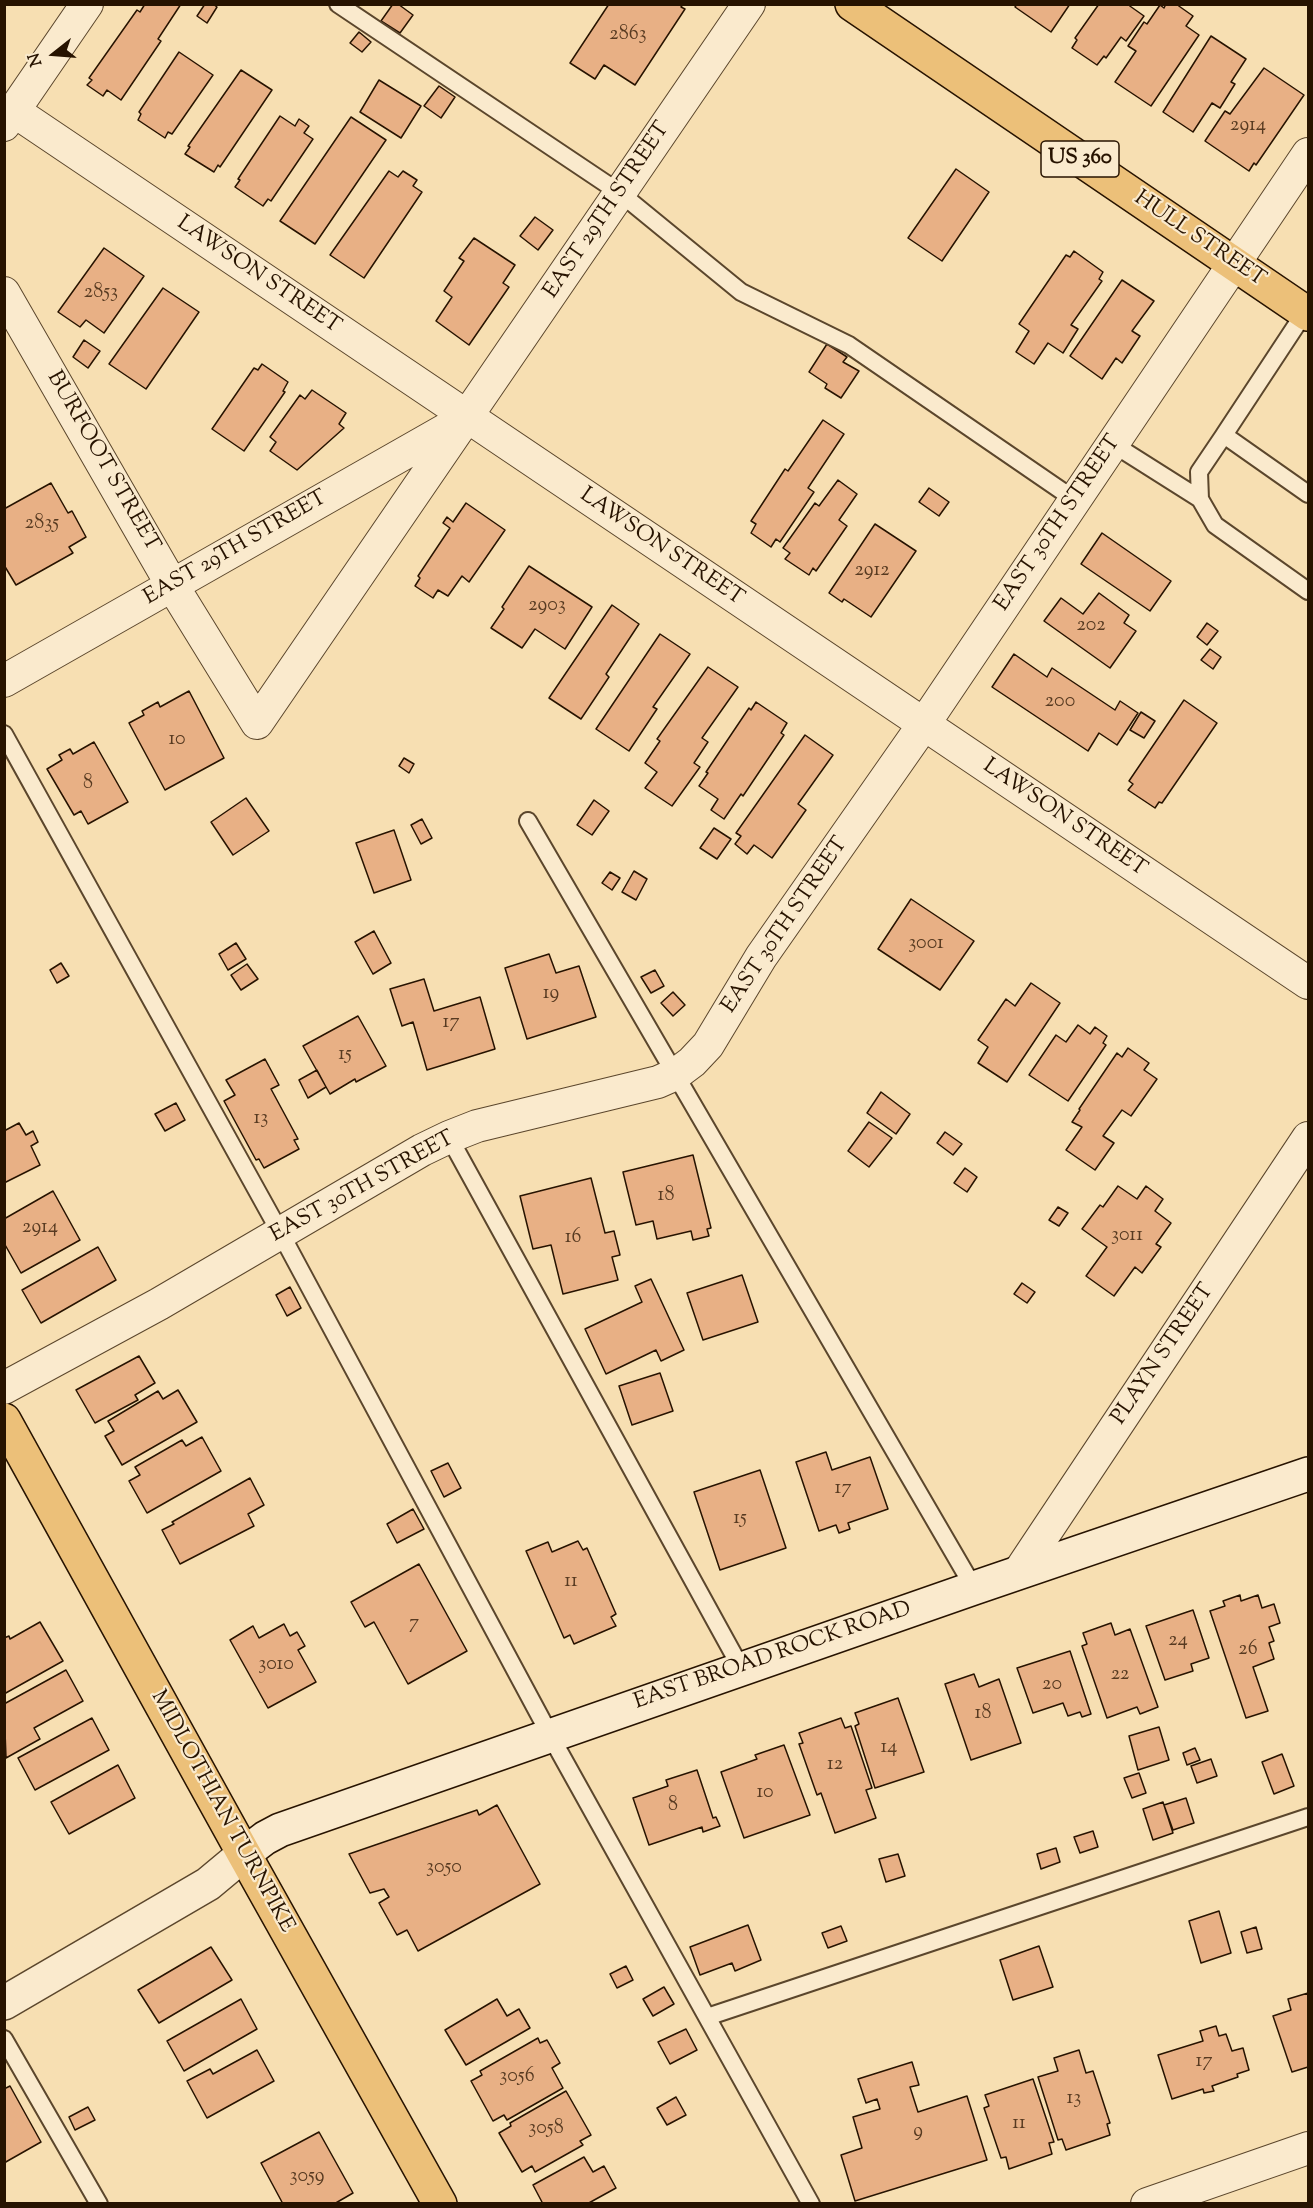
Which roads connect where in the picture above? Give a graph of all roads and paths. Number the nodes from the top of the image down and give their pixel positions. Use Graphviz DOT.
graph roads {
  1 [pos="87,4"];
  2 [pos="338,4"];
  3 [pos="749,4"];
  4 [pos="852,4"];
  5 [pos="9,118"];
  6 [pos="1308,154"];
  7 [pos="620,193"];
  8 [pos="1235,264"];
  9 [pos="4,293"];
  10 [pos="1307,313"];
  11 [pos="467,418"];
  12 [pos="1224,435"];
  13 [pos="1113,444"];
  14 [pos="1308,494"];
  15 [pos="1200,499"];
  16 [pos="1075,500"];
  17 [pos="172,585"];
  18 [pos="1308,591"];
  19 [pos="4,681"];
  20 [pos="257,723"];
  21 [pos="924,724"];
  22 [pos="4,734"];
  23 [pos="528,821"];
  24 [pos="1308,983"];
  25 [pos="676,1074"];
  26 [pos="449,1137"];
  27 [pos="1308,1137"];
  28 [pos="281,1234"];
  29 [pos="4,1388"];
  30 [pos="4,1420"];
  31 [pos="1308,1474"];
  32 [pos="1019,1572"];
  33 [pos="974,1588"];
  34 [pos="741,1668"];
  35 [pos="550,1735"];
  36 [pos="1308,1817"];
  37 [pos="243,1854"];
  38 [pos="4,2003"];
  39 [pos="707,2018"];
  40 [pos="4,2039"];
  41 [pos="1308,2148"];
  42 [pos="99,2204"];
  43 [pos="440,2204"];
  44 [pos="811,2204"];
  45 [pos="1147,2204"];
  1 -- 5 [label="street"];
  2 -- 7 [label="lane"];
  3 -- 7 [label="street, EAST 29TH STREET"];
  4 -- 8 [label="main road, HULL STREET / US 360"];
  5 -- 11 [label="street, LAWSON STREET"];
  6 -- 8 [label="street, EAST 30TH STREET"];
  7 -- 11 [label="street, EAST 29TH STREET"];
  7 -- 16 [label="lane"];
  8 -- 10 [label="main road, HULL STREET / US 360"];
  8 -- 13 [label="street, EAST 30TH STREET"];
  9 -- 17 [label="street, BURFOOT STREET"];
  10 -- 12 [label="lane"];
  11 -- 17 [label="street, EAST 29TH STREET"];
  11 -- 20 [label="street, EAST 29TH STREET"];
  11 -- 21 [label="street, LAWSON STREET"];
  12 -- 14 [label="lane"];
  12 -- 15 [label="lane"];
  13 -- 15 [label="lane"];
  13 -- 16 [label="street, EAST 30TH STREET"];
  15 -- 18 [label="lane"];
  16 -- 21 [label="street, EAST 30TH STREET"];
  17 -- 19 [label="street, EAST 29TH STREET"];
  17 -- 20 [label="street, BURFOOT STREET"];
  21 -- 24 [label="street, LAWSON STREET"];
  21 -- 25 [label="street, EAST 30TH STREET"];
  22 -- 28 [label="lane"];
  23 -- 25 [label="lane"];
  25 -- 26 [label="street, EAST 30TH STREET"];
  25 -- 33 [label="lane"];
  26 -- 28 [label="street, EAST 30TH STREET"];
  26 -- 34 [label="lane"];
  27 -- 32 [label="street, PLAYN STREET"];
  28 -- 29 [label="street, EAST 30TH STREET"];
  28 -- 35 [label="lane"];
  30 -- 37 [label="main road, MIDLOTHIAN TURNPIKE"];
  31 -- 32 [label="main road, EAST BROAD ROCK ROAD"];
  32 -- 33 [label="main road, EAST BROAD ROCK ROAD"];
  33 -- 34 [label="main road, EAST BROAD ROCK ROAD"];
  34 -- 35 [label="main road, EAST BROAD ROCK ROAD"];
  35 -- 37 [label="main road, EAST BROAD ROCK ROAD"];
  35 -- 39 [label="lane"];
  36 -- 39 [label="lane"];
  37 -- 38 [label="main road, EAST BROAD ROCK ROAD"];
  37 -- 43 [label="main road, MIDLOTHIAN TURNPIKE"];
  39 -- 44 [label="lane"];
  40 -- 42 [label="lane"];
  41 -- 45 [label="street"];
}
